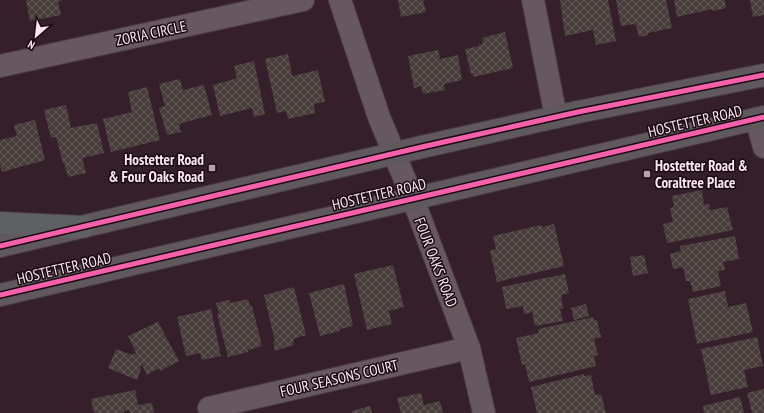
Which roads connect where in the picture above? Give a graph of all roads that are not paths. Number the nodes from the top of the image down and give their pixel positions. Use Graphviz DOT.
graph roads {
  1 [pos="303,0"];
  2 [pos="340,0"];
  3 [pos="533,0"];
  4 [pos="0,66"];
  5 [pos="764,75"];
  6 [pos="556,117"];
  7 [pos="760,118"];
  8 [pos="764,147"];
  9 [pos="394,154"];
  10 [pos="413,198"];
  11 [pos="0,223"];
  12 [pos="83,227"];
  13 [pos="0,246"];
  14 [pos="0,295"];
  15 [pos="469,348"];
  16 [pos="209,408"];
  17 [pos="484,413"];
  1 -- 4 [label="street, ZORIA CIRCLE"];
  2 -- 9 [label="street, FOUR OAKS ROAD"];
  3 -- 6 [label="street"];
  5 -- 6 [label="main road, HOSTETTER ROAD"];
  6 -- 9 [label="main road, HOSTETTER ROAD"];
  7 -- 8 [label="street"];
  7 -- 10 [label="main road, HOSTETTER ROAD"];
  9 -- 10 [label="street, FOUR OAKS ROAD"];
  9 -- 12 [label="main road, HOSTETTER ROAD"];
  10 -- 14 [label="main road, HOSTETTER ROAD"];
  10 -- 15 [label="street, FOUR OAKS ROAD"];
  11 -- 12 [label="highway"];
  12 -- 13 [label="main road, HOSTETTER ROAD"];
  15 -- 16 [label="street, FOUR SEASONS COURT"];
  15 -- 17 [label="street, FOUR OAKS ROAD"];
}
